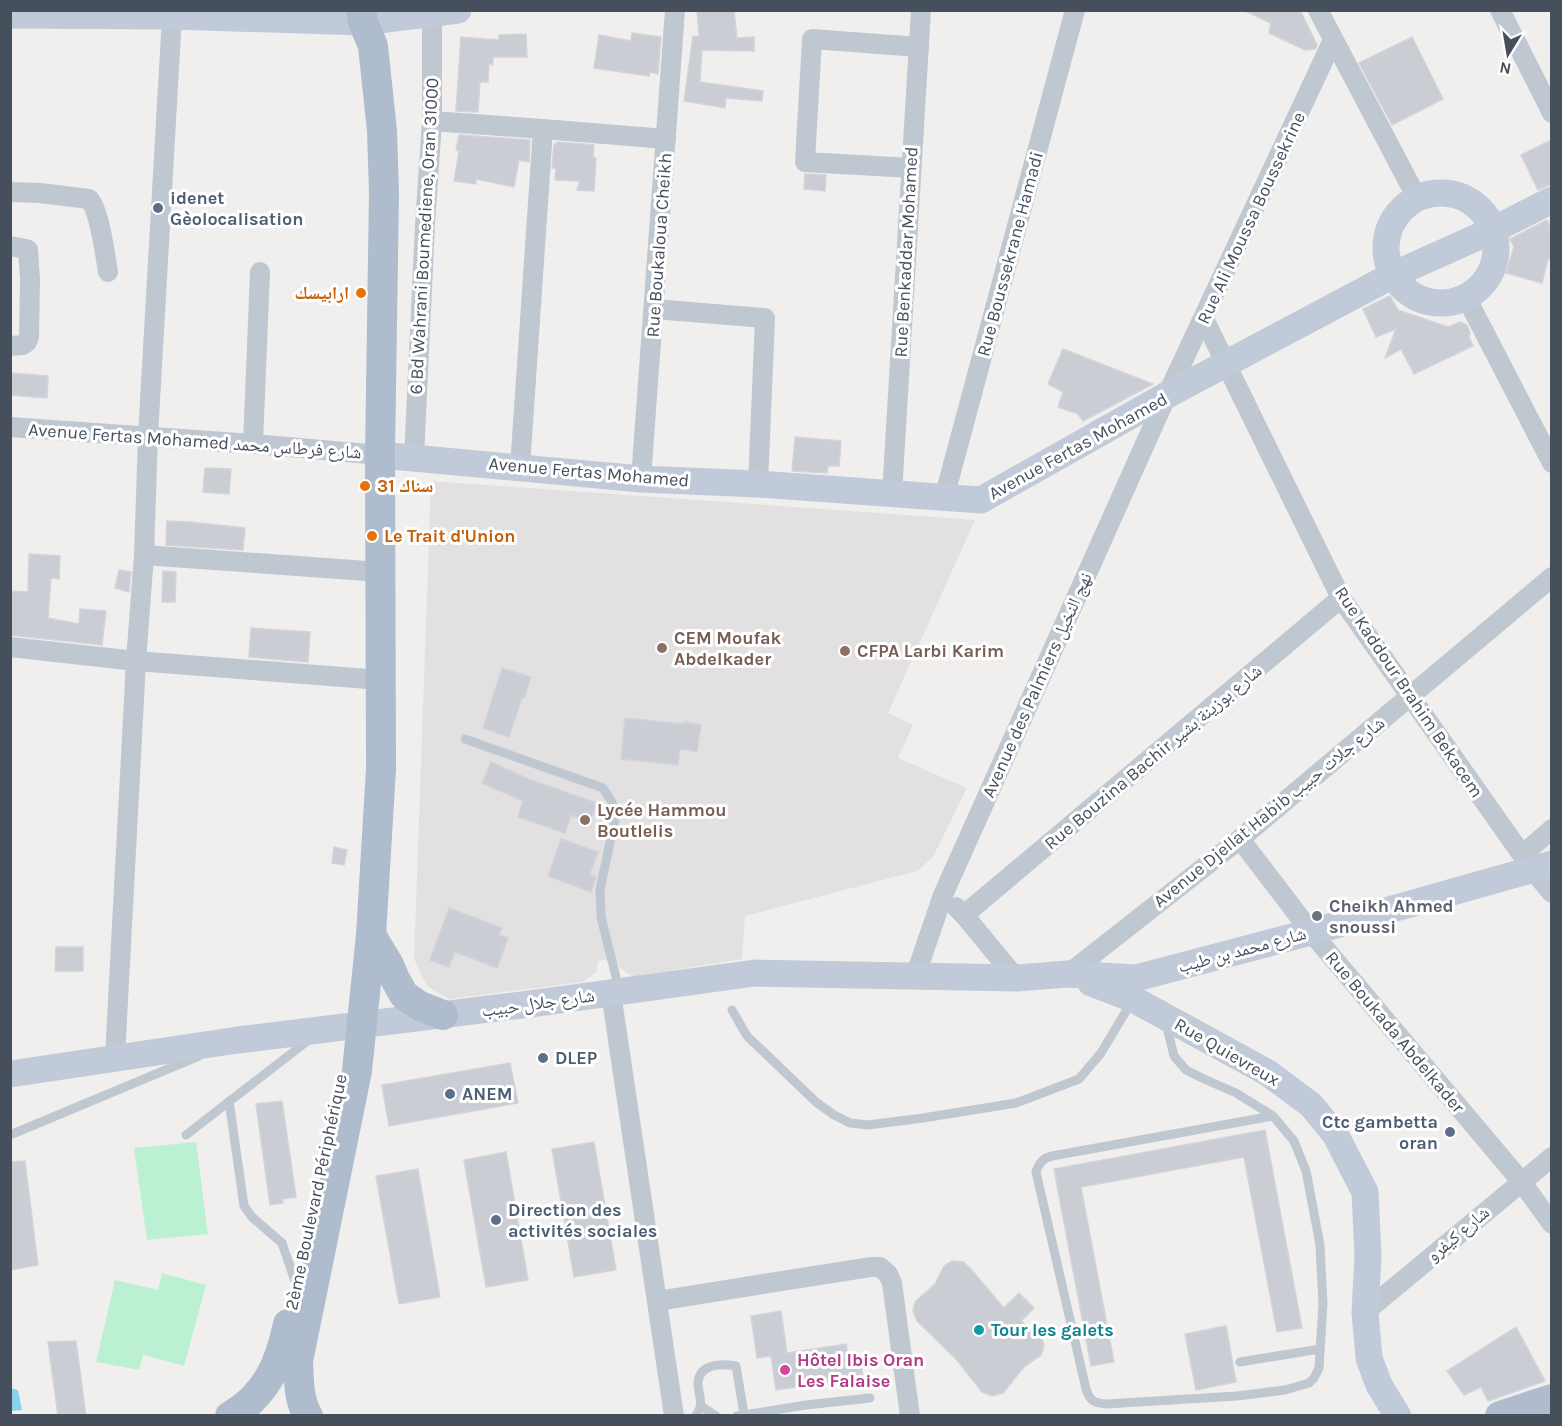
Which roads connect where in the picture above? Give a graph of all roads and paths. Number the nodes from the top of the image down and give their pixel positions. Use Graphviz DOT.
graph roads {
  1 [pos="675,10"];
  2 [pos="921,10"];
  3 [pos="1075,10"];
  4 [pos="1318,10"];
  5 [pos="1500,10"];
  6 [pos="445,12"];
  7 [pos="87,13"];
  8 [pos="10,15"];
  9 [pos="172,16"];
  10 [pos="362,16"];
  11 [pos="1333,40"];
  12 [pos="919,47"];
  13 [pos="1551,113"];
  14 [pos="432,122"];
  15 [pos="543,129"];
  16 [pos="666,139"];
  17 [pos="911,168"];
  18 [pos="10,192"];
  19 [pos="1417,198"];
  20 [pos="1551,200"];
  21 [pos="1493,230"];
  22 [pos="10,246"];
  23 [pos="108,272"];
  24 [pos="260,272"];
  25 [pos="1393,275"];
  26 [pos="1466,297"];
  27 [pos="654,309"];
  28 [pos="1204,319"];
  29 [pos="10,346"];
  30 [pos="1226,365"];
  31 [pos="1167,396"];
  32 [pos="10,428"];
  33 [pos="148,436"];
  34 [pos="253,444"];
  35 [pos="380,455"];
  36 [pos="414,458"];
  37 [pos="1551,463"];
  38 [pos="520,466"];
  39 [pos="641,478"];
  40 [pos="758,484"];
  41 [pos="892,494"];
  42 [pos="944,498"];
  43 [pos="144,555"];
  44 [pos="381,572"];
  45 [pos="1551,578"];
  46 [pos="1341,598"];
  47 [pos="10,647"];
  48 [pos="136,661"];
  49 [pos="381,680"];
  50 [pos="1410,696"];
  51 [pos="465,738"];
  52 [pos="1551,829"];
  53 [pos="1240,839"];
  54 [pos="1535,863"];
  55 [pos="1551,892"];
  56 [pos="943,895"];
  57 [pos="964,915"];
  58 [pos="1311,932"];
  59 [pos="371,935"];
  60 [pos="1068,974"];
  61 [pos="915,977"];
  62 [pos="1016,978"];
  63 [pos="615,992"];
  64 [pos="1133,999"];
  65 [pos="732,1010"];
  66 [pos="443,1015"];
  67 [pos="1164,1016"];
  68 [pos="362,1025"];
  69 [pos="324,1029"];
  70 [pos="238,1040"];
  71 [pos="115,1058"];
  72 [pos="10,1074"];
  73 [pos="229,1101"];
  74 [pos="1272,1116"];
  75 [pos="10,1135"];
  76 [pos="186,1135"];
  77 [pos="1551,1157"];
  78 [pos="1521,1181"];
  79 [pos="1551,1224"];
  80 [pos="296,1284"];
  81 [pos="657,1301"];
  82 [pos="1365,1312"];
  83 [pos="1320,1349"];
  84 [pos="1240,1362"];
  85 [pos="1379,1385"];
  86 [pos="870,1398"];
  87 [pos="1551,1399"];
  88 [pos="701,1406"];
  89 [pos="740,1414"];
  90 [pos="230,1416"];
  91 [pos="308,1416"];
  92 [pos="674,1416"];
  93 [pos="696,1416"];
  94 [pos="716,1416"];
  95 [pos="910,1416"];
  96 [pos="1380,1416"];
  97 [pos="1398,1416"];
  98 [pos="1500,1416"];
  1 -- 16 [label="street, Rue Boukaloua Cheikh"];
  2 -- 12 [label="street, Rue Benkaddar Mohamed"];
  3 -- 42 [label="street, Rue Boussekrane Hamadi"];
  4 -- 11 [label="street"];
  5 -- 13 [label="street"];
  6 -- 10 [label="street"];
  6 -- 14 [label="street, 6 Bd Wahrani Boumediene, Oran 31000"];
  7 -- 8 [label="street"];
  7 -- 9 [label="street"];
  9 -- 10 [label="street"];
  9 -- 33 [label="street"];
  10 -- 35 [label="main road"];
  11 -- 19 [label="street"];
  11 -- 28 [label="street, Rue Ali Moussa Boussekrine"];
  12 -- 17 [label="street, Rue Benkaddar Mohamed"];
  12 -- 17 [label="street"];
  14 -- 15 [label="street"];
  14 -- 36 [label="street, 6 Bd Wahrani Boumediene, Oran 31000"];
  15 -- 16 [label="street"];
  15 -- 38 [label="street"];
  16 -- 27 [label="street, Rue Boukaloua Cheikh"];
  17 -- 41 [label="street, Rue Benkaddar Mohamed"];
  18 -- 23 [label="street"];
  19 -- 21 [label="street"];
  19 -- 25 [label="street"];
  20 -- 21 [label="street, Avenue Fertas Mohamed"];
  21 -- 25 [label="street, Avenue Fertas Mohamed"];
  21 -- 26 [label="street"];
  22 -- 29 [label="street"];
  24 -- 34 [label="street"];
  25 -- 26 [label="street"];
  25 -- 30 [label="street, Avenue Fertas Mohamed"];
  26 -- 37 [label="street"];
  27 -- 39 [label="street, Rue Boukaloua Cheikh"];
  27 -- 40 [label="street"];
  28 -- 30 [label="street, Rue Kaddour Brahim Bekacem"];
  28 -- 31 [label="street, Rue Ali Moussa Boussekrine"];
  30 -- 31 [label="street, Avenue Fertas Mohamed"];
  30 -- 46 [label="street, Rue Kaddour Brahim Bekacem"];
  31 -- 42 [label="street, Avenue Fertas Mohamed"];
  31 -- 56 [label="street, Avenue des Palmiers نهج النخيل"];
  32 -- 33 [label="street, Avenue Fertas Mohamed شارع فرطاس محمد"];
  33 -- 34 [label="street, Avenue Fertas Mohamed شارع فرطاس محمد"];
  33 -- 43 [label="street"];
  34 -- 35 [label="street, Avenue Fertas Mohamed شارع فرطاس محمد"];
  35 -- 36 [label="street, Avenue Fertas Mohamed"];
  35 -- 44 [label="main road"];
  36 -- 38 [label="street, Avenue Fertas Mohamed"];
  38 -- 39 [label="street, Avenue Fertas Mohamed"];
  39 -- 40 [label="street, Avenue Fertas Mohamed"];
  40 -- 41 [label="street, Avenue Fertas Mohamed"];
  41 -- 42 [label="street, Avenue Fertas Mohamed"];
  43 -- 44 [label="street"];
  43 -- 48 [label="street"];
  44 -- 49 [label="main road"];
  45 -- 50 [label="street, Avenue Djellat Habib شارع جلات حبيب"];
  46 -- 50 [label="street, Rue Kaddour Brahim Bekacem"];
  46 -- 57 [label="street, Rue Bouzina Bachir شارع بوزينة بشير"];
  47 -- 48 [label="street"];
  48 -- 49 [label="street"];
  48 -- 71 [label="street"];
  49 -- 59 [label="main road"];
  50 -- 53 [label="street, Avenue Djellat Habib شارع جلات حبيب"];
  50 -- 54 [label="street, Rue Kaddour Brahim Bekacem"];
  51 -- 63 [label="lane"];
  52 -- 54 [label="street"];
  53 -- 58 [label="street, Rue Boukada Abdelkader"];
  53 -- 60 [label="street, Avenue Djellat Habib شارع جلات حبيب"];
  54 -- 55 [label="street, Rue Kaddour Brahim Bekacem"];
  54 -- 58 [label="street, شارع محمد بن طيب"];
  56 -- 57 [label="street"];
  56 -- 61 [label="street, Avenue des Palmiers نهج النخيل"];
  57 -- 62 [label="street"];
  58 -- 60 [label="street, شارع محمد بن طيب"];
  58 -- 78 [label="street, Rue Boukada Abdelkader"];
  59 -- 66 [label="main road"];
  59 -- 68 [label="main road"];
  60 -- 62 [label="street, شارع جلال حبيب"];
  60 -- 64 [label="street, Rue Quievreux"];
  61 -- 62 [label="street, شارع جلال حبيب"];
  61 -- 63 [label="street, شارع جلال حبيب"];
  63 -- 66 [label="street, شارع جلال حبيب"];
  63 -- 81 [label="street"];
  64 -- 65 [label="lane"];
  64 -- 67 [label="street, Rue Quievreux"];
  66 -- 68 [label="street, شارع جلال حبيب"];
  67 -- 74 [label="lane"];
  67 -- 82 [label="street, Rue Quievreux"];
  68 -- 69 [label="street, شارع جلال حبيب"];
  68 -- 80 [label="main road, 2ème Boulevard Périphérique"];
  68 -- 91 [label="main road, 2ème Boulevard Périphérique"];
  69 -- 70 [label="street, شارع جلال حبيب"];
  69 -- 73 [label="lane"];
  70 -- 71 [label="street, شارع جلال حبيب"];
  70 -- 75 [label="lane"];
  71 -- 72 [label="street, شارع جلال حبيب"];
  73 -- 76 [label="lane"];
  73 -- 80 [label="lane"];
  74 -- 83 [label="lane"];
  74 -- 83 [label="lane"];
  77 -- 78 [label="street, شارع كيفرو"];
  78 -- 79 [label="street, Rue Boukada Abdelkader"];
  78 -- 82 [label="street, شارع كيفرو"];
  80 -- 90 [label="main road, 2ème Boulevard Périphérique"];
  81 -- 92 [label="street"];
  81 -- 95 [label="street"];
  82 -- 85 [label="street, Rue Quievreux"];
  83 -- 84 [label="lane"];
  85 -- 96 [label="street"];
  85 -- 97 [label="street"];
  86 -- 89 [label="lane"];
  87 -- 98 [label="main road"];
  88 -- 89 [label="lane"];
  88 -- 93 [label="lane"];
  88 -- 94 [label="lane"];
}
